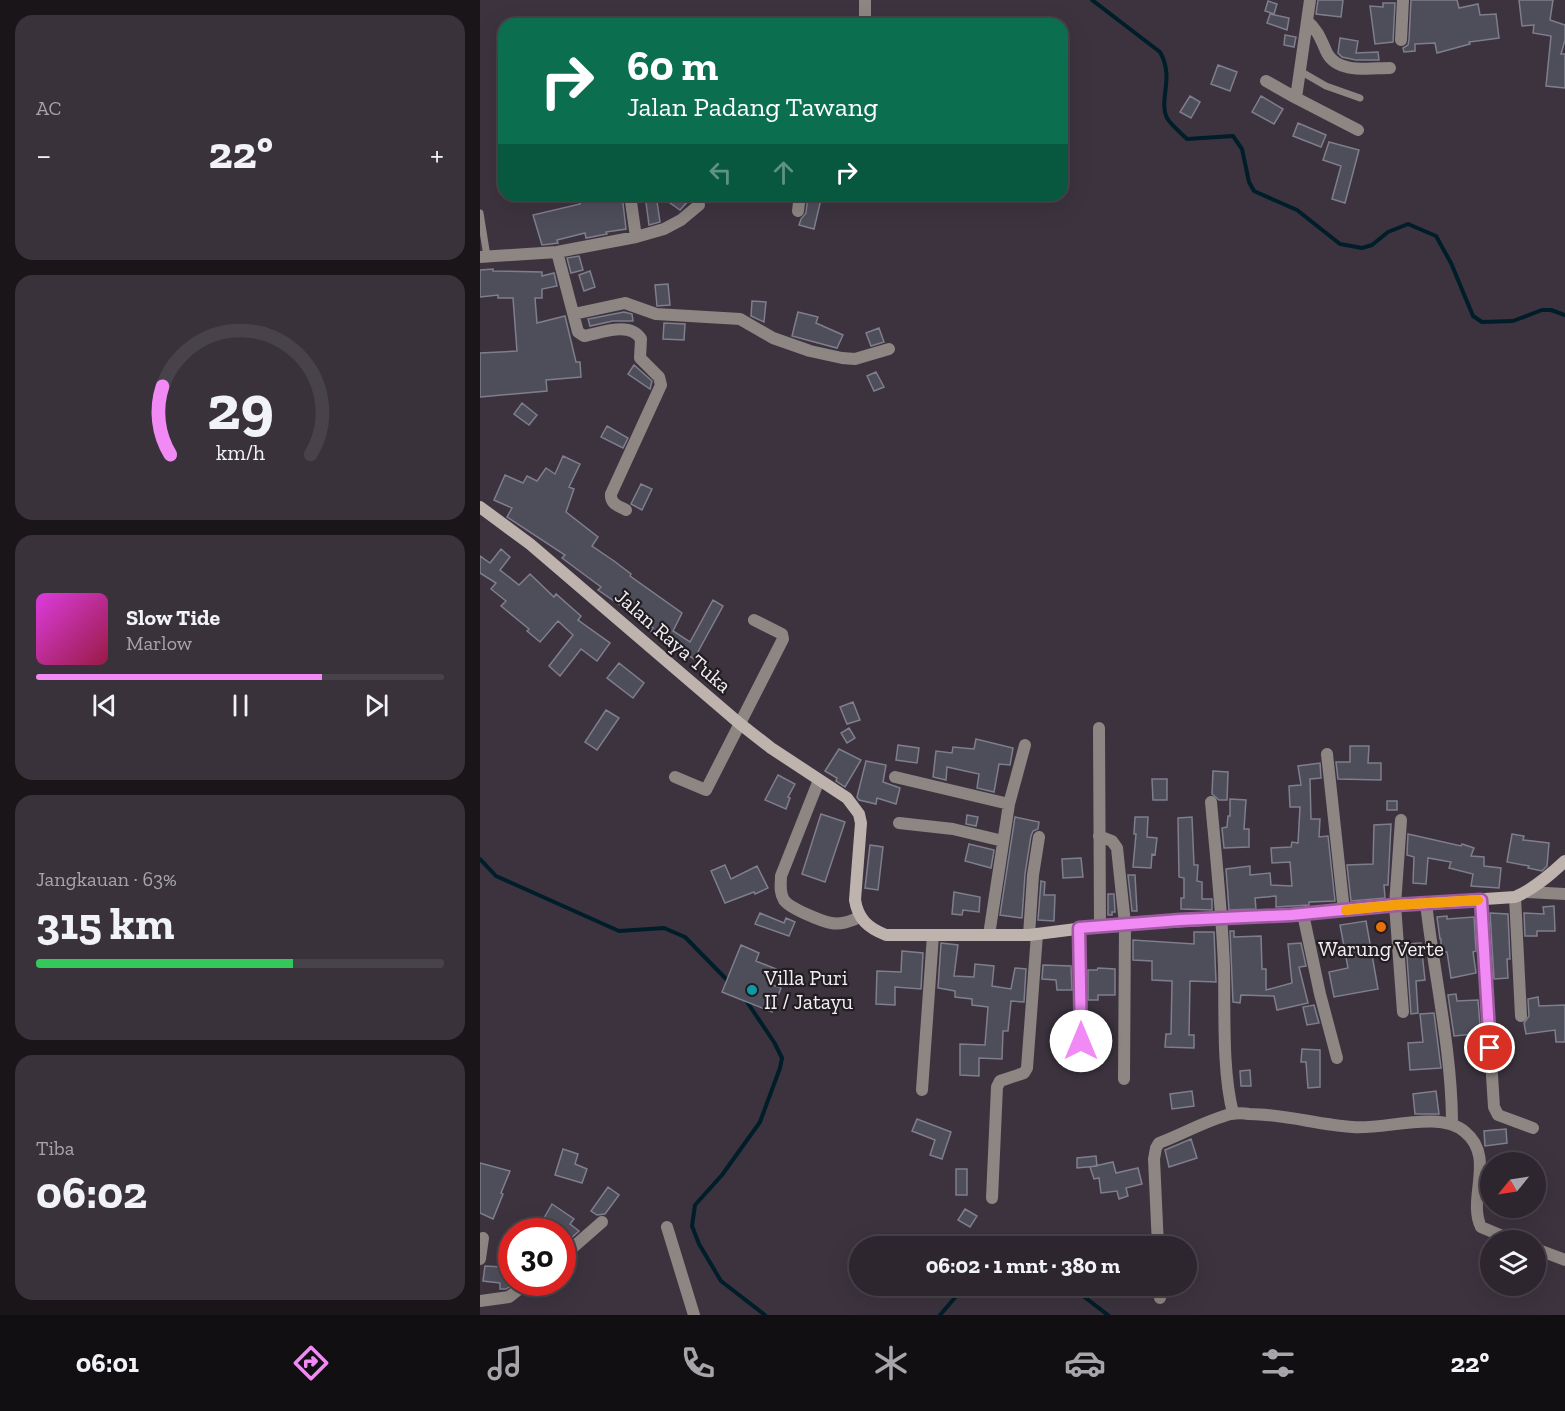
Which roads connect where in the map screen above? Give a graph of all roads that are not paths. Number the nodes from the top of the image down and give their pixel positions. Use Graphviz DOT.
graph roads {
  1 [pos="865,0"];
  2 [pos="1310,0"];
  3 [pos="1403,0"];
  4 [pos="865,18"];
  5 [pos="1307,21"];
  6 [pos="1401,40"];
  7 [pos="1390,68"];
  8 [pos="1300,71"];
  9 [pos="1266,81"];
  10 [pos="1296,98"];
  11 [pos="1360,98"];
  12 [pos="1358,130"];
  13 [pos="631,201"];
  14 [pos="799,201"];
  15 [pos="699,205"];
  16 [pos="798,211"];
  17 [pos="480,213"];
  18 [pos="636,237"];
  19 [pos="557,252"];
  20 [pos="484,257"];
  21 [pos="574,314"];
  22 [pos="889,349"];
  23 [pos="480,507"];
  24 [pos="626,510"];
  25 [pos="754,620"];
  26 [pos="739,723"];
  27 [pos="1099,728"];
  28 [pos="1025,745"];
  29 [pos="1327,754"];
  30 [pos="675,777"];
  31 [pos="895,777"];
  32 [pos="819,780"];
  33 [pos="1211,802"];
  34 [pos="1009,804"];
  35 [pos="1401,820"];
  36 [pos="899,824"];
  37 [pos="1099,836"];
  38 [pos="1039,837"];
  39 [pos="1003,841"];
  40 [pos="1565,861"];
  41 [pos="1524,893"];
  42 [pos="1565,894"];
  43 [pos="1481,900"];
  44 [pos="1426,903"];
  45 [pos="1395,905"];
  46 [pos="1344,911"];
  47 [pos="1304,914"];
  48 [pos="860,917"];
  49 [pos="1222,920"];
  50 [pos="1125,924"];
  51 [pos="1100,926"];
  52 [pos="1079,928"];
  53 [pos="1033,934"];
  54 [pos="933,935"];
  55 [pos="989,935"];
  56 [pos="1403,1012"];
  57 [pos="1521,1016"];
  58 [pos="1081,1057"];
  59 [pos="1337,1058"];
  60 [pos="1124,1079"];
  61 [pos="922,1090"];
  62 [pos="1233,1113"];
  63 [pos="1452,1119"];
  64 [pos="1533,1128"];
  65 [pos="992,1198"];
  66 [pos="602,1222"];
  67 [pos="667,1227"];
  68 [pos="1488,1230"];
  69 [pos="1158,1236"];
  70 [pos="483,1238"];
  71 [pos="576,1245"];
  72 [pos="1546,1253"];
  73 [pos="480,1259"];
  74 [pos="1565,1260"];
  75 [pos="510,1296"];
  76 [pos="480,1301"];
  77 [pos="693,1315"];
  1 -- 4 [label="street"];
  2 -- 5 [label="street"];
  3 -- 6 [label="street"];
  5 -- 7 [label="street"];
  5 -- 8 [label="street"];
  8 -- 10 [label="street"];
  8 -- 11 [label="lane"];
  9 -- 10 [label="street"];
  10 -- 12 [label="street"];
  13 -- 18 [label="street"];
  14 -- 16 [label="street"];
  15 -- 18 [label="street"];
  17 -- 20 [label="lane"];
  18 -- 19 [label="street"];
  19 -- 20 [label="street"];
  19 -- 21 [label="street"];
  21 -- 22 [label="street"];
  21 -- 24 [label="street"];
  23 -- 26 [label="street, Jalan Raya Tuka"];
  25 -- 26 [label="street"];
  26 -- 30 [label="street"];
  26 -- 32 [label="street, Jalan Raya Tuka"];
  27 -- 37 [label="street"];
  28 -- 34 [label="street"];
  29 -- 46 [label="street"];
  31 -- 34 [label="street"];
  32 -- 48 [label="street, Jalan Raya Tuka"];
  32 -- 48 [label="street"];
  33 -- 49 [label="street"];
  34 -- 39 [label="street"];
  35 -- 45 [label="street"];
  36 -- 39 [label="street"];
  37 -- 50 [label="street"];
  37 -- 51 [label="street"];
  38 -- 53 [label="street"];
  39 -- 55 [label="street"];
  40 -- 41 [label="street"];
  41 -- 42 [label="street"];
  41 -- 43 [label="street"];
  41 -- 57 [label="street"];
  43 -- 44 [label="street"];
  43 -- 64 [label="street"];
  44 -- 45 [label="street"];
  44 -- 63 [label="street"];
  45 -- 46 [label="street"];
  45 -- 56 [label="street"];
  46 -- 47 [label="street"];
  47 -- 49 [label="street"];
  47 -- 59 [label="street"];
  48 -- 54 [label="street"];
  49 -- 50 [label="street"];
  49 -- 62 [label="street"];
  50 -- 51 [label="street"];
  50 -- 60 [label="street"];
  51 -- 52 [label="street"];
  52 -- 53 [label="street"];
  52 -- 58 [label="street"];
  53 -- 55 [label="street"];
  53 -- 65 [label="street"];
  54 -- 55 [label="street"];
  54 -- 61 [label="street"];
  62 -- 68 [label="street"];
  62 -- 69 [label="street"];
  66 -- 71 [label="street"];
  67 -- 77 [label="street"];
  70 -- 73 [label="street"];
  72 -- 74 [label="street"];
  75 -- 76 [label="street"];
}
